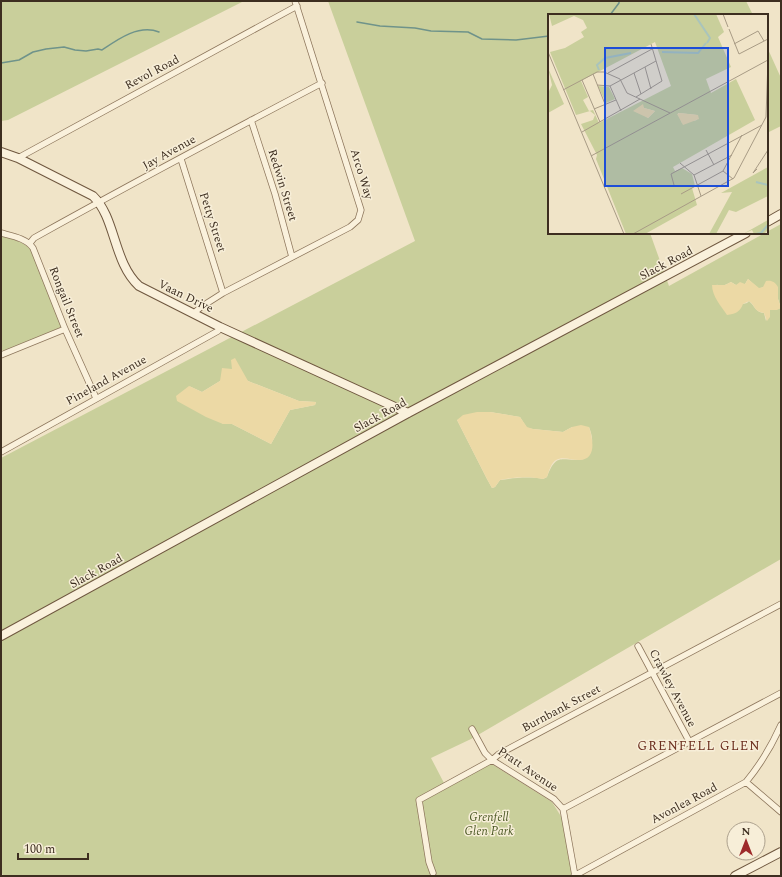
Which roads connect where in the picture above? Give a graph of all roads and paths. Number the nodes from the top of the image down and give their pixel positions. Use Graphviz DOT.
graph roads {
  1 [pos="296,3"];
  2 [pos="322,83"];
  3 [pos="251,120"];
  4 [pos="1,152"];
  5 [pos="18,158"];
  6 [pos="181,159"];
  7 [pos="100,202"];
  8 [pos="781,214"];
  9 [pos="768,221"];
  10 [pos="1,233"];
  11 [pos="744,234"];
  12 [pos="30,243"];
  13 [pos="292,257"];
  14 [pos="223,293"];
  15 [pos="194,313"];
  16 [pos="220,327"];
  17 [pos="65,329"];
  18 [pos="1,355"];
  19 [pos="96,398"];
  20 [pos="408,413"];
  21 [pos="1,452"];
  22 [pos="781,604"];
  23 [pos="27,622"];
  24 [pos="1,636"];
  25 [pos="1,640"];
  26 [pos="638,646"];
  27 [pos="652,673"];
  28 [pos="781,693"];
  29 [pos="781,725"];
  30 [pos="472,729"];
  31 [pos="690,742"];
  32 [pos="492,760"];
  33 [pos="746,782"];
  34 [pos="563,809"];
  35 [pos="781,812"];
  36 [pos="781,852"];
  37 [pos="433,873"];
  38 [pos="575,876"];
  39 [pos="735,876"];
  1 -- 2 [label="street, Arco Way"];
  1 -- 5 [label="street, Revol Road"];
  2 -- 3 [label="street, Jay Avenue"];
  2 -- 13 [label="street, Arco Way"];
  3 -- 6 [label="street, Jay Avenue"];
  3 -- 13 [label="street, Redwin Street"];
  4 -- 5 [label="street"];
  5 -- 7 [label="street"];
  6 -- 7 [label="street, Jay Avenue"];
  6 -- 14 [label="street, Petty Street"];
  7 -- 12 [label="street, Jay Avenue"];
  7 -- 15 [label="street, Vaan Drive"];
  8 -- 9 [label="street"];
  10 -- 12 [label="street"];
  11 -- 20 [label="street, Slack Road"];
  12 -- 17 [label="street, Rongail Street"];
  13 -- 14 [label="street, Arco Way"];
  14 -- 15 [label="street, Arco Way"];
  15 -- 16 [label="street, Vaan Drive"];
  16 -- 19 [label="street, Pineland Avenue"];
  16 -- 20 [label="street, Vaan Drive"];
  17 -- 18 [label="street"];
  17 -- 19 [label="street, Rongail Street"];
  19 -- 21 [label="street, Pineland Avenue"];
  20 -- 23 [label="street, Slack Road"];
  22 -- 27 [label="street, Burnbank Street"];
  23 -- 24 [label="street, Slack Road"];
  23 -- 25 [label="street, Slack Road"];
  26 -- 27 [label="street, Crawley Avenue"];
  27 -- 31 [label="street, Crawley Avenue"];
  27 -- 32 [label="street, Burnbank Street"];
  28 -- 31 [label="street"];
  29 -- 33 [label="street, Avonlea Road"];
  30 -- 32 [label="street, Pratt Avenue"];
  31 -- 34 [label="street"];
  32 -- 34 [label="street, Pratt Avenue"];
  32 -- 37 [label="street, Burnbank Street"];
  33 -- 35 [label="street"];
  33 -- 38 [label="street, Avonlea Road"];
  34 -- 38 [label="street"];
  36 -- 39 [label="street"];
}
